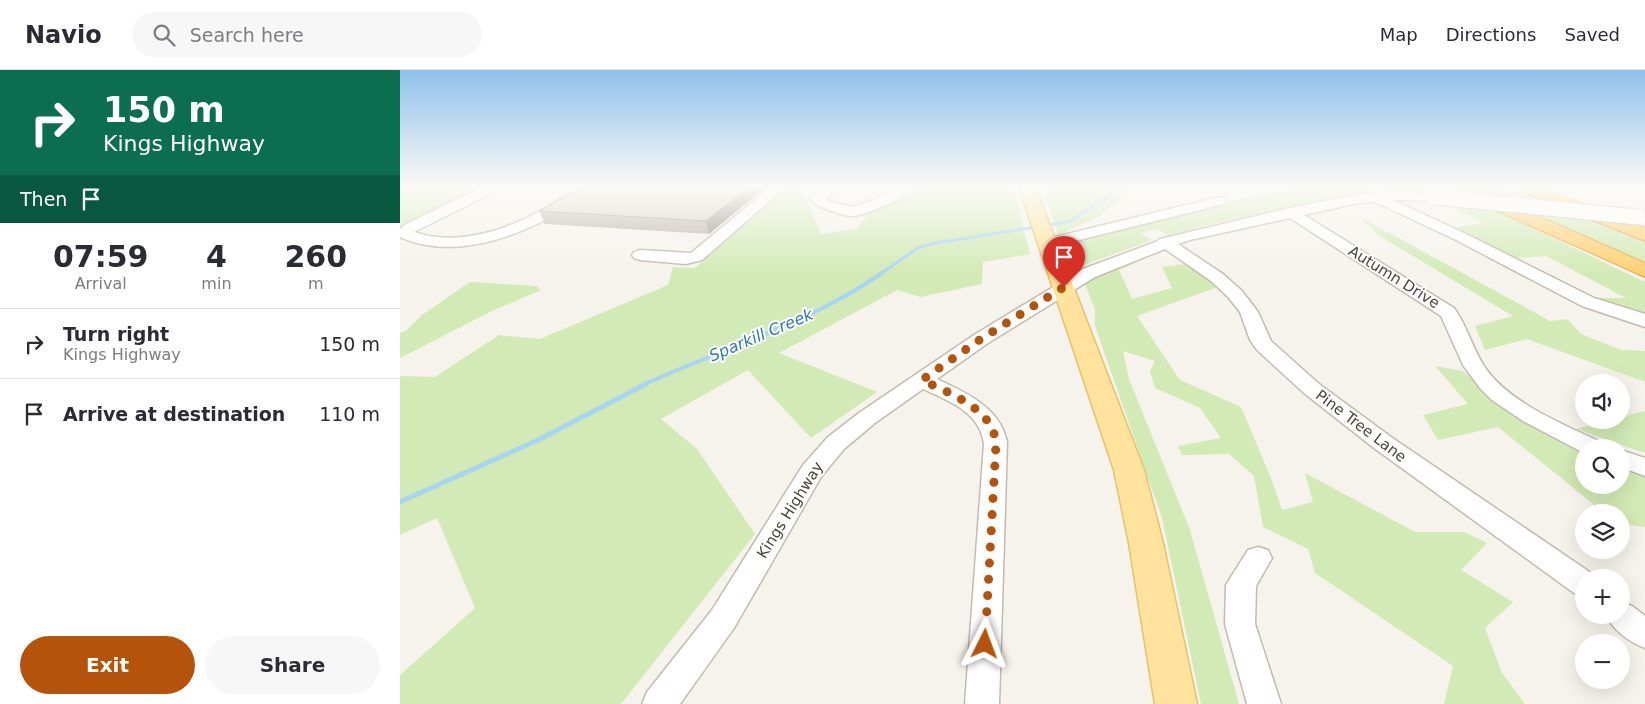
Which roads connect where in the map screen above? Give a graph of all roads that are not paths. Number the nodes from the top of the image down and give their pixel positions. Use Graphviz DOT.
graph roads {
  1 [pos="432,217"];
  2 [pos="540,217"];
  3 [pos="744,217"];
  4 [pos="1037,217"];
  5 [pos="1155,217"];
  6 [pos="1270,217"];
  7 [pos="1297,217"];
  8 [pos="1419,217"];
  9 [pos="1527,217"];
  10 [pos="1599,217"];
  11 [pos="1627,217"];
  12 [pos="1641,218"];
  13 [pos="1645,235"];
  14 [pos="1165,242"];
  15 [pos="1047,243"];
  16 [pos="640,255"];
  17 [pos="1645,269"];
  18 [pos="1064,287"];
  19 [pos="1645,321"];
  20 [pos="922,380"];
  21 [pos="1575,439"];
  22 [pos="1630,461"];
  23 [pos="1645,466"];
  24 [pos="1258,558"];
  25 [pos="1575,576"];
  26 [pos="1630,622"];
  27 [pos="1645,634"];
  28 [pos="659,704"];
  29 [pos="982,704"];
  30 [pos="1176,704"];
  31 [pos="1264,704"];
  1 -- 2 [label="street"];
  3 -- 16 [label="street"];
  4 -- 15 [label="main road"];
  5 -- 15 [label="street"];
  6 -- 14 [label="street, Kings Highway"];
  7 -- 21 [label="street, Autumn Drive"];
  8 -- 19 [label="street"];
  9 -- 17 [label="highway"];
  10 -- 13 [label="highway"];
  11 -- 12 [label="street, Kings Highway, bridge"];
  14 -- 18 [label="street, Kings Highway"];
  14 -- 25 [label="street, Pine Tree Lane"];
  15 -- 18 [label="main road"];
  18 -- 20 [label="street, Kings Highway"];
  18 -- 30 [label="main road"];
  20 -- 28 [label="street, Kings Highway"];
  20 -- 29 [label="street"];
  22 -- 23 [label="street"];
  24 -- 31 [label="street"];
  26 -- 27 [label="street"];
}
